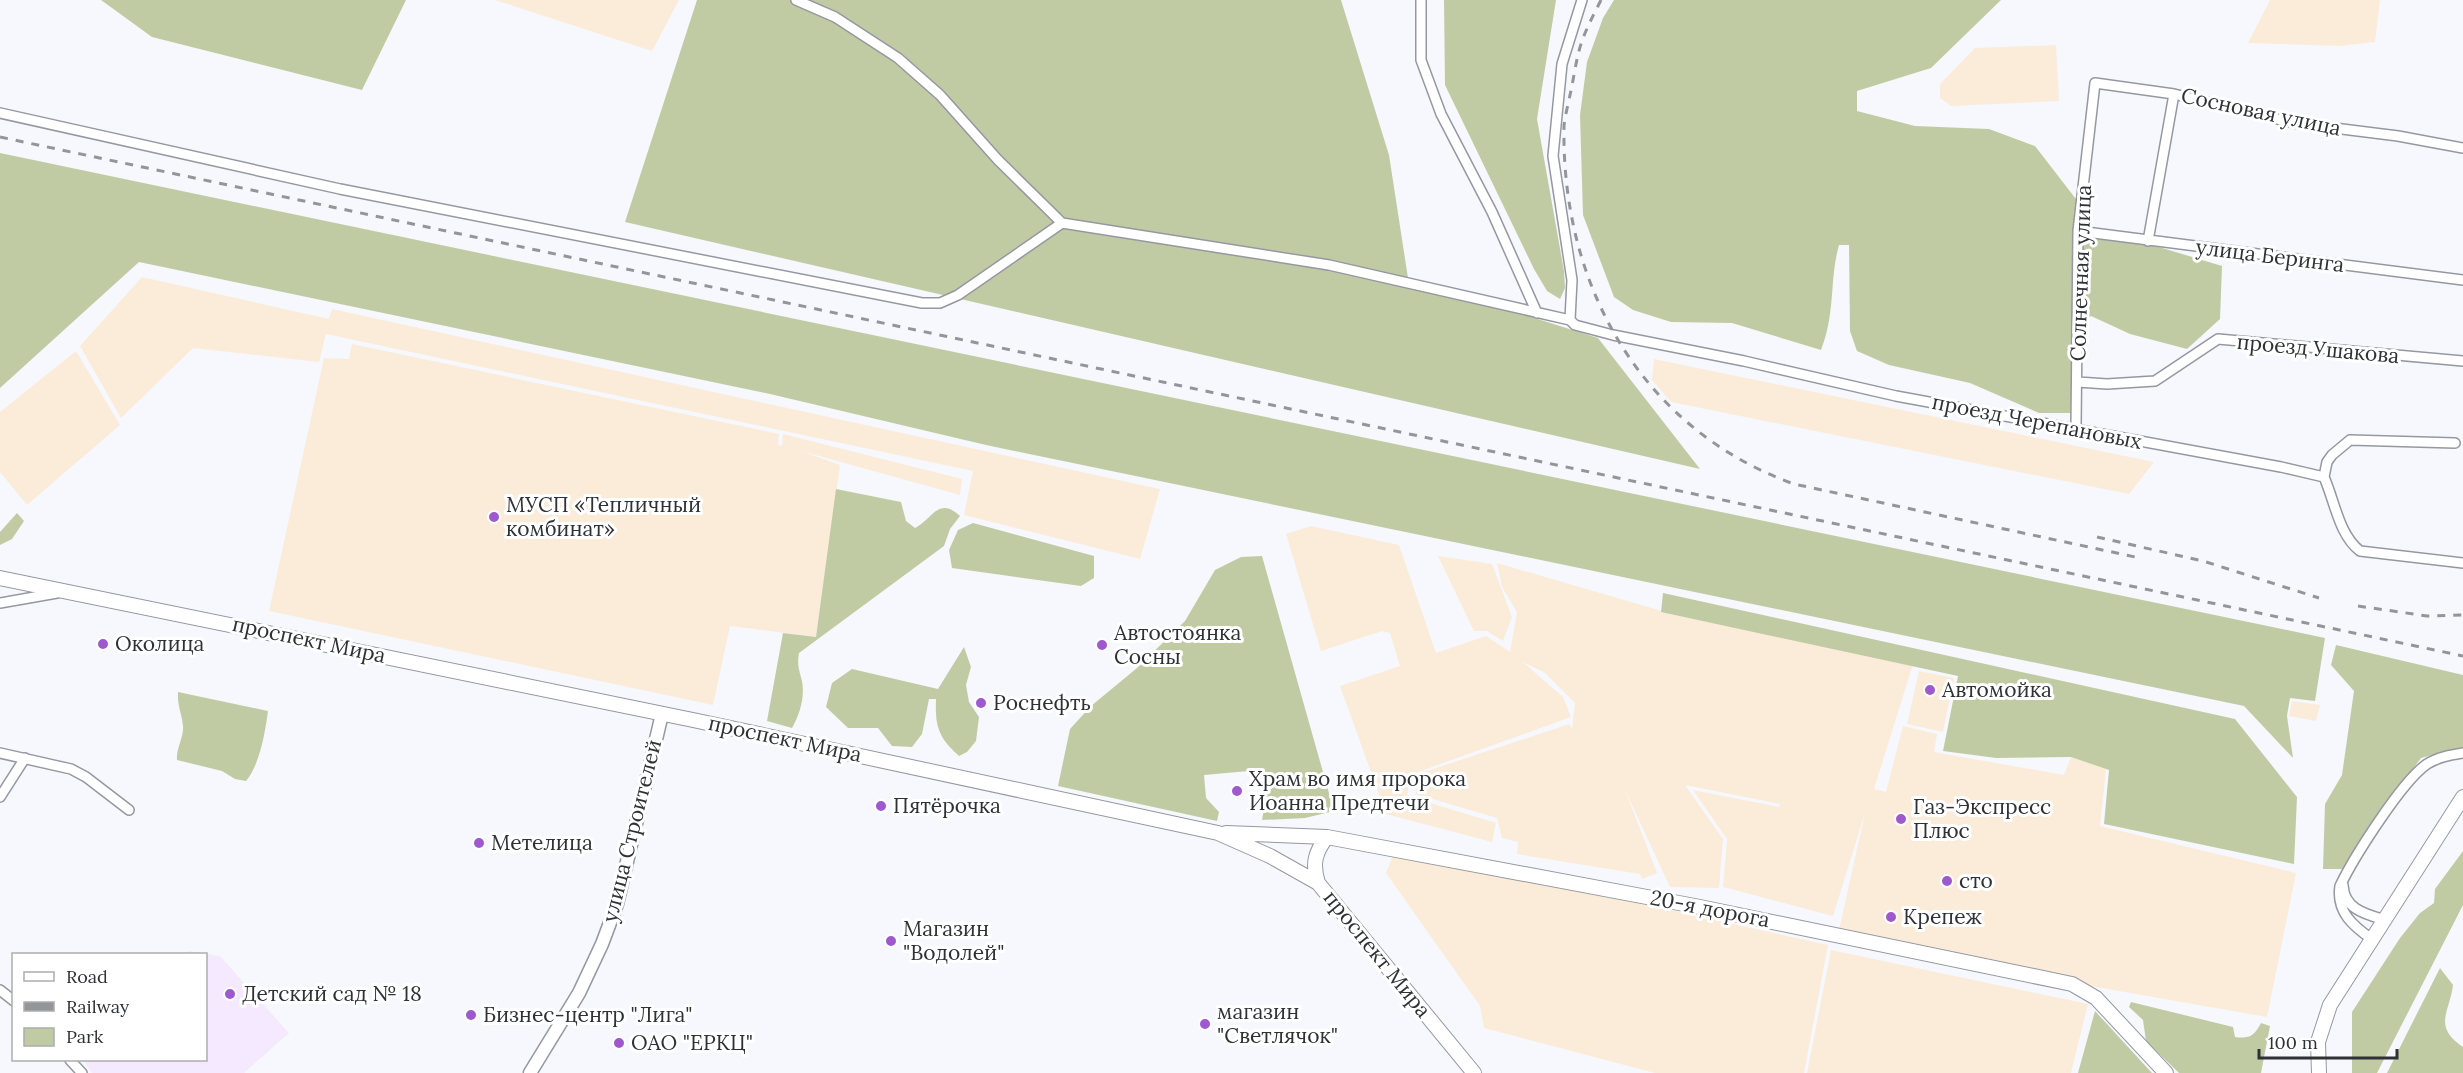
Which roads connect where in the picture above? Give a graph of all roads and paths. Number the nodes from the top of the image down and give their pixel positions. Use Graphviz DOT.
graph roads {
  1 [pos="796,0"];
  2 [pos="1421,0"];
  3 [pos="1582,0"];
  4 [pos="2095,83"];
  5 [pos="2174,94"];
  6 [pos="0,113"];
  7 [pos="2463,148"];
  8 [pos="1062,223"];
  9 [pos="2078,231"];
  10 [pos="2148,241"];
  11 [pos="2463,280"];
  12 [pos="1537,312"];
  13 [pos="1570,320"];
  14 [pos="2463,361"];
  15 [pos="2078,382"];
  16 [pos="2076,428"];
  17 [pos="2455,443"];
  18 [pos="2324,477"];
  19 [pos="2463,563"];
  20 [pos="1,580"];
  21 [pos="64,591"];
  22 [pos="0,603"];
  23 [pos="662,714"];
  24 [pos="0,753"];
  25 [pos="2463,753"];
  26 [pos="25,758"];
  27 [pos="0,797"];
  28 [pos="2463,797"];
  29 [pos="129,810"];
  30 [pos="1218,833"];
  31 [pos="1327,837"];
  32 [pos="2345,876"];
  33 [pos="1318,883"];
  34 [pos="2385,920"];
  35 [pos="2373,940"];
  36 [pos="0,990"];
  37 [pos="12,999"];
  38 [pos="72,1061"];
  39 [pos="82,1073"];
  40 [pos="530,1073"];
  41 [pos="1474,1073"];
  42 [pos="2166,1073"];
  43 [pos="2319,1073"];
  1 -- 8 [label="street"];
  2 -- 12 [label="street"];
  3 -- 13 [label="street"];
  4 -- 5 [label="street, Сосновая улица"];
  4 -- 9 [label="street, Солнечная улица"];
  5 -- 7 [label="street, Сосновая улица"];
  5 -- 10 [label="street"];
  6 -- 8 [label="street"];
  8 -- 12 [label="street, проезд Черепановых"];
  9 -- 10 [label="street, улица Беринга"];
  9 -- 15 [label="street, Солнечная улица"];
  10 -- 11 [label="street, улица Беринга"];
  12 -- 13 [label="street, проезд Черепановых"];
  13 -- 16 [label="street, проезд Черепановых"];
  14 -- 15 [label="street, проезд Ушакова"];
  15 -- 16 [label="street, Солнечная улица"];
  16 -- 18 [label="street, проезд Черепановых"];
  17 -- 18 [label="street"];
  18 -- 19 [label="street"];
  20 -- 21 [label="main road, проспект Мира"];
  21 -- 22 [label="street"];
  21 -- 23 [label="main road, проспект Мира"];
  23 -- 30 [label="main road, проспект Мира"];
  23 -- 40 [label="street, улица Строителей"];
  24 -- 26 [label="street"];
  25 -- 32 [label="street"];
  26 -- 27 [label="street"];
  26 -- 29 [label="street"];
  28 -- 34 [label="main road"];
  30 -- 31 [label="main road, 20-я дорога"];
  30 -- 33 [label="main road, проспект Мира"];
  31 -- 33 [label="main road"];
  31 -- 42 [label="main road, 20-я дорога"];
  32 -- 34 [label="street"];
  32 -- 35 [label="street"];
  33 -- 41 [label="main road, проспект Мира"];
  34 -- 35 [label="main road"];
  35 -- 43 [label="main road"];
  36 -- 37 [label="street"];
  38 -- 39 [label="street"];
}
